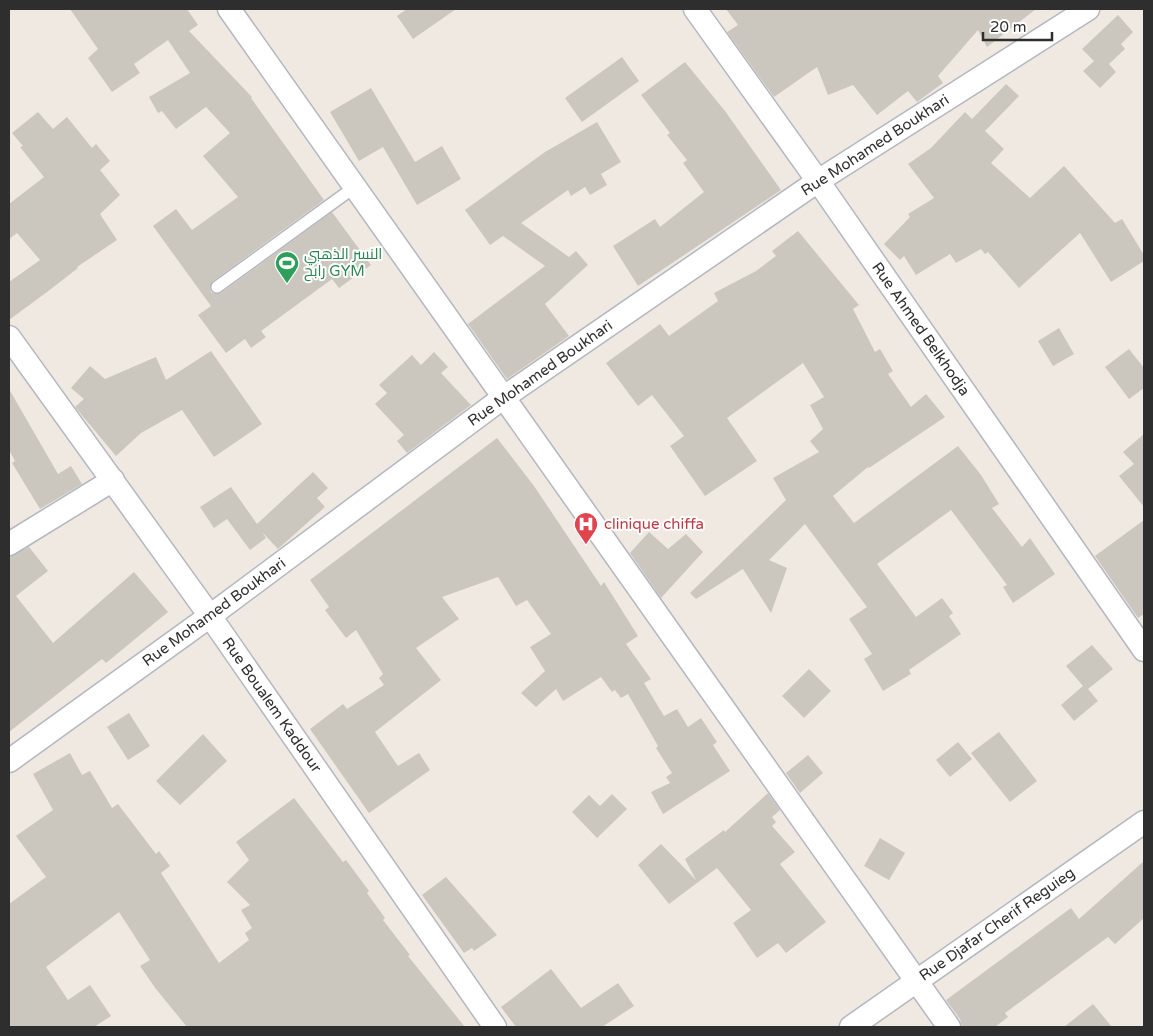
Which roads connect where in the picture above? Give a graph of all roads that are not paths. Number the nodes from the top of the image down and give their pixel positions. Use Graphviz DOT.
graph roads {
  1 [pos="229,9"];
  2 [pos="695,9"];
  3 [pos="1088,9"];
  4 [pos="818,181"];
  5 [pos="356,186"];
  6 [pos="217,287"];
  7 [pos="10,341"];
  8 [pos="504,397"];
  9 [pos="112,480"];
  10 [pos="9,544"];
  11 [pos="210,616"];
  12 [pos="1144,650"];
  13 [pos="9,761"];
  14 [pos="1144,822"];
  15 [pos="916,981"];
  16 [pos="495,1027"];
  17 [pos="851,1027"];
  18 [pos="949,1027"];
  1 -- 5 [label="street"];
  2 -- 4 [label="street, Rue Ahmed Belkhodja"];
  3 -- 4 [label="street, Rue Mohamed Boukhari"];
  4 -- 8 [label="street, Rue Mohamed Boukhari"];
  4 -- 12 [label="street, Rue Ahmed Belkhodja"];
  5 -- 6 [label="lane"];
  5 -- 8 [label="street"];
  7 -- 9 [label="street, Rue Boualem Kaddour"];
  8 -- 11 [label="street, Rue Mohamed Boukhari"];
  8 -- 15 [label="street"];
  9 -- 10 [label="street"];
  9 -- 11 [label="street, Rue Boualem Kaddour"];
  11 -- 13 [label="street, Rue Mohamed Boukhari"];
  11 -- 16 [label="street, Rue Boualem Kaddour"];
  14 -- 15 [label="street, Rue Djafar Cherif Reguieg"];
  15 -- 17 [label="street, Rue Djafar Cherif Reguieg"];
  15 -- 18 [label="street"];
}
